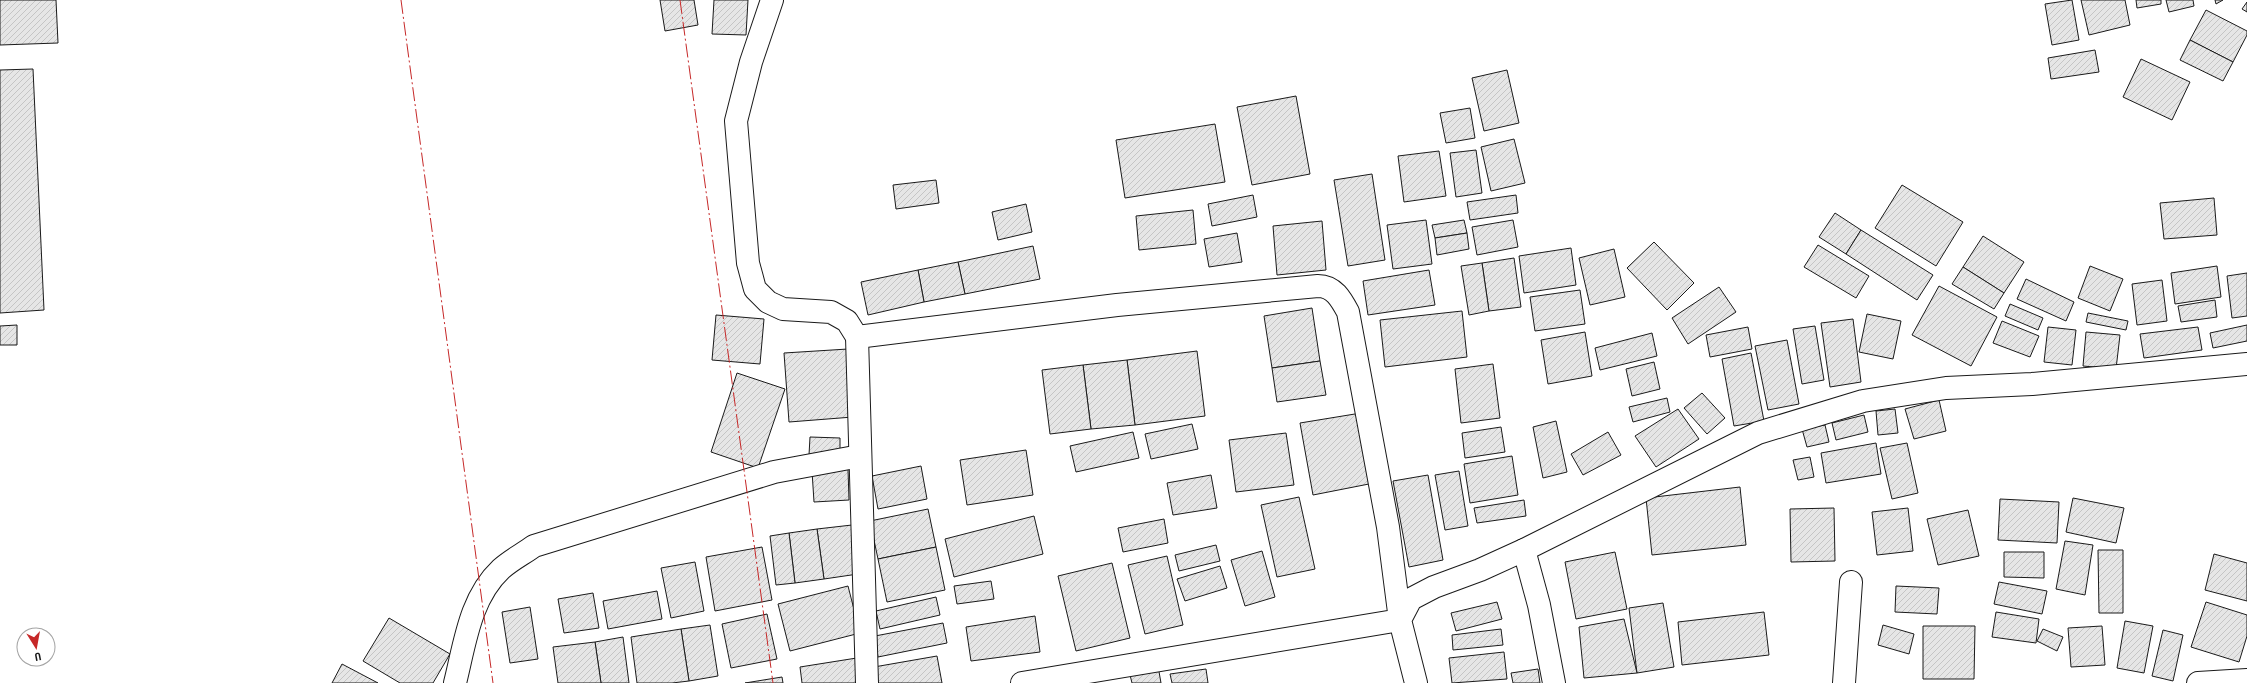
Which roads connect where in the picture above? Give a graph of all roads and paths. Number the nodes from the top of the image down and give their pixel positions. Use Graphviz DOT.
graph roads {
  1 [pos="772,0"];
  2 [pos="858,337"];
  3 [pos="2247,364"];
  4 [pos="860,456"];
  5 [pos="1524,550"];
  6 [pos="1851,582"];
  7 [pos="1400,620"];
  8 [pos="2247,680"];
  9 [pos="455,683"];
  10 [pos="867,683"];
  11 [pos="1022,683"];
  12 [pos="1416,683"];
  13 [pos="1554,683"];
  14 [pos="1844,683"];
  15 [pos="2198,683"];
  1 -- 2 [label="street"];
  2 -- 4 [label="street"];
  2 -- 7 [label="street"];
  3 -- 5 [label="street"];
  4 -- 9 [label="street"];
  4 -- 10 [label="street"];
  5 -- 7 [label="street"];
  5 -- 13 [label="street"];
  6 -- 14 [label="street"];
  7 -- 11 [label="street"];
  7 -- 12 [label="street"];
  8 -- 15 [label="street"];
}
